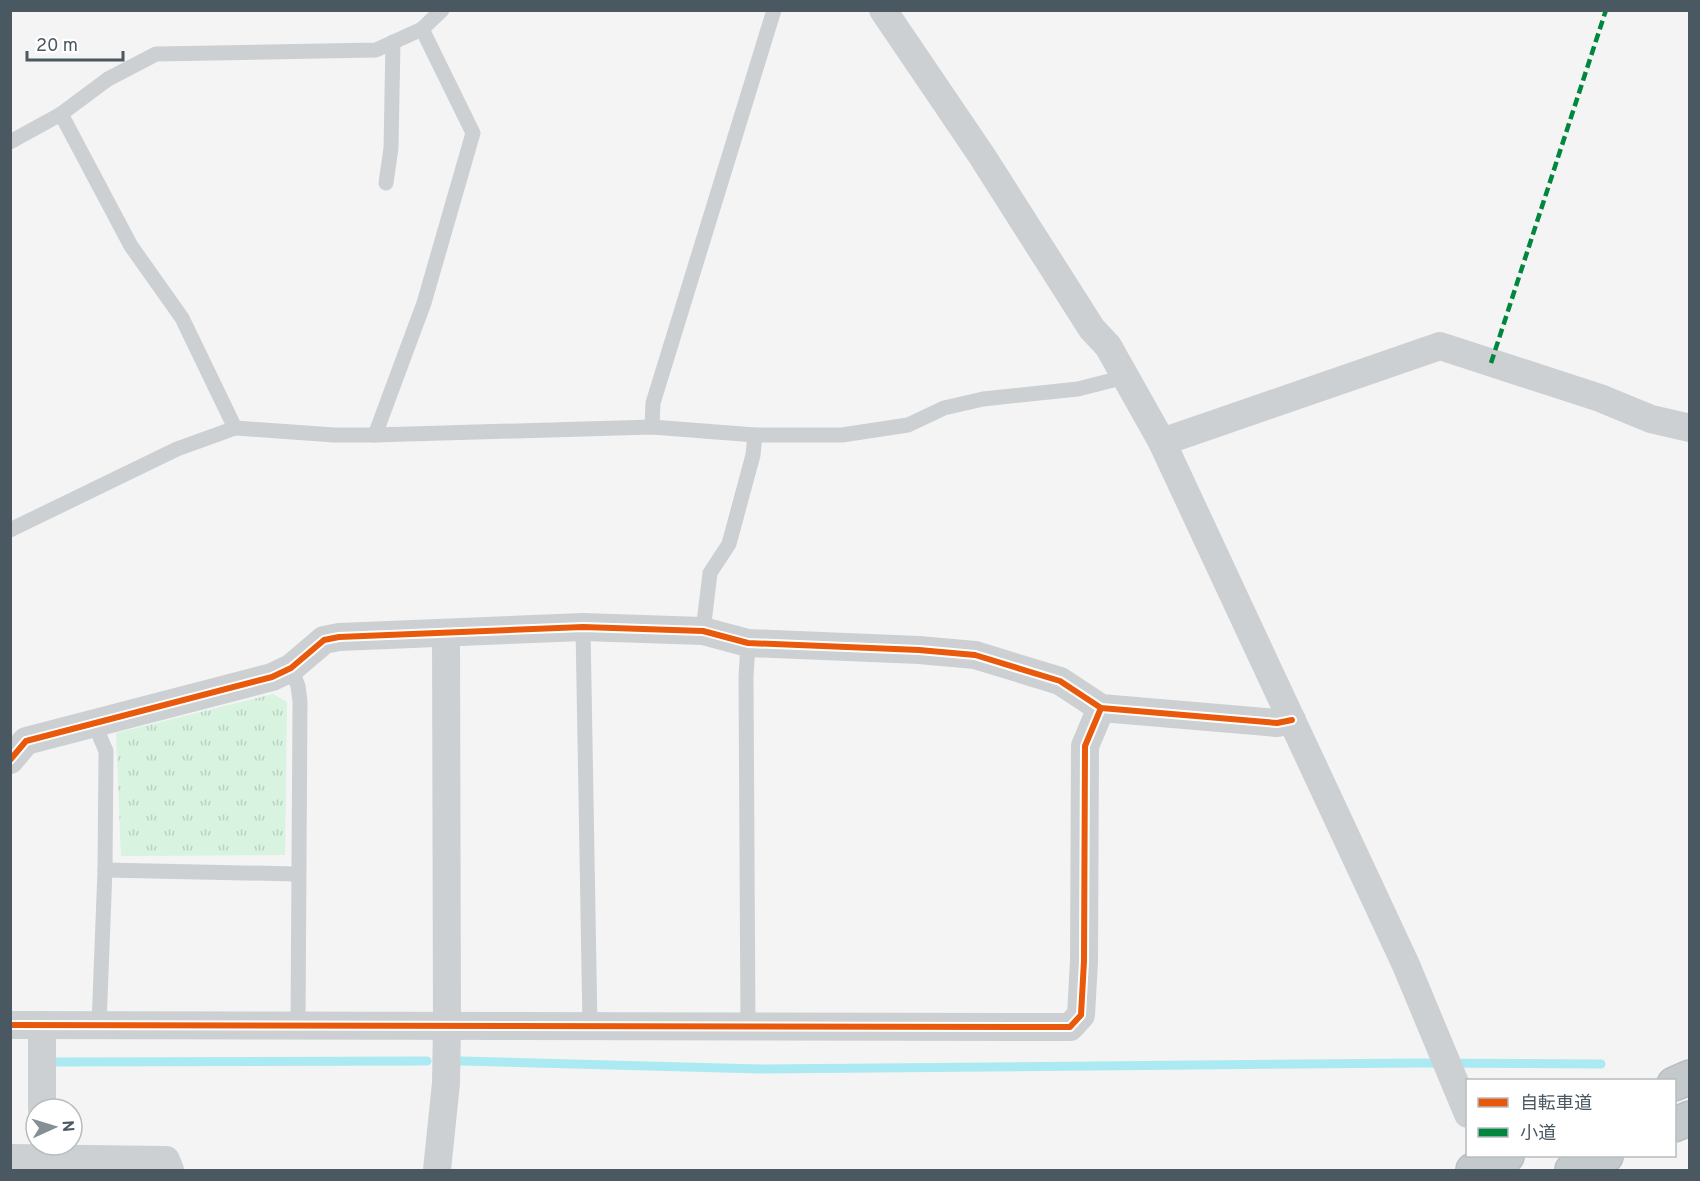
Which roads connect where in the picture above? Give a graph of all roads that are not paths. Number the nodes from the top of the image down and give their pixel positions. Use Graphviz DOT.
graph roads {
  1 [pos="442,10"];
  2 [pos="774,10"];
  3 [pos="884,10"];
  4 [pos="422,29"];
  5 [pos="393,42"];
  6 [pos="62,114"];
  7 [pos="10,141"];
  8 [pos="386,183"];
  9 [pos="1125,377"];
  10 [pos="652,427"];
  11 [pos="235,428"];
  12 [pos="1689,428"];
  13 [pos="375,435"];
  14 [pos="755,435"];
  15 [pos="1162,442"];
  16 [pos="10,530"];
  17 [pos="583,627"];
  18 [pos="703,631"];
  19 [pos="446,634"];
  20 [pos="748,643"];
  21 [pos="291,668"];
  22 [pos="1101,708"];
  23 [pos="1292,720"];
  24 [pos="94,723"];
  25 [pos="10,760"];
  26 [pos="105,870"];
  27 [pos="298,874"];
  28 [pos="10,1025"];
  29 [pos="99,1025"];
  30 [pos="298,1026"];
  31 [pos="590,1026"];
  32 [pos="447,1027"];
  33 [pos="748,1028"];
  34 [pos="42,1033"];
  35 [pos="42,1097"];
  36 [pos="1466,1112"];
  37 [pos="84,1154"];
  38 [pos="1601,1157"];
  39 [pos="170,1170"];
  40 [pos="437,1170"];
  41 [pos="1572,1170"];
  1 -- 4 [label="lane"];
  2 -- 10 [label="lane"];
  3 -- 9 [label="street"];
  4 -- 5 [label="lane"];
  4 -- 13 [label="lane"];
  5 -- 6 [label="lane"];
  5 -- 8 [label="lane"];
  6 -- 7 [label="lane"];
  6 -- 11 [label="lane"];
  9 -- 14 [label="lane"];
  9 -- 15 [label="street"];
  10 -- 13 [label="lane"];
  10 -- 14 [label="lane"];
  11 -- 13 [label="lane"];
  11 -- 16 [label="lane"];
  12 -- 15 [label="street"];
  14 -- 18 [label="lane"];
  15 -- 23 [label="street"];
  17 -- 18 [label="street"];
  17 -- 19 [label="street"];
  17 -- 31 [label="lane"];
  18 -- 20 [label="street"];
  19 -- 21 [label="street"];
  19 -- 32 [label="street"];
  20 -- 22 [label="street"];
  20 -- 33 [label="lane"];
  21 -- 24 [label="street"];
  21 -- 27 [label="lane"];
  22 -- 23 [label="street"];
  22 -- 33 [label="street"];
  23 -- 36 [label="street"];
  24 -- 25 [label="street"];
  24 -- 26 [label="lane"];
  26 -- 27 [label="lane"];
  26 -- 29 [label="lane"];
  27 -- 30 [label="lane"];
  28 -- 34 [label="street"];
  29 -- 30 [label="street"];
  29 -- 34 [label="street"];
  30 -- 32 [label="street"];
  31 -- 32 [label="street"];
  31 -- 33 [label="street"];
  32 -- 40 [label="street"];
  34 -- 35 [label="street"];
  37 -- 39 [label="street"];
  38 -- 41 [label="highway"];
}
